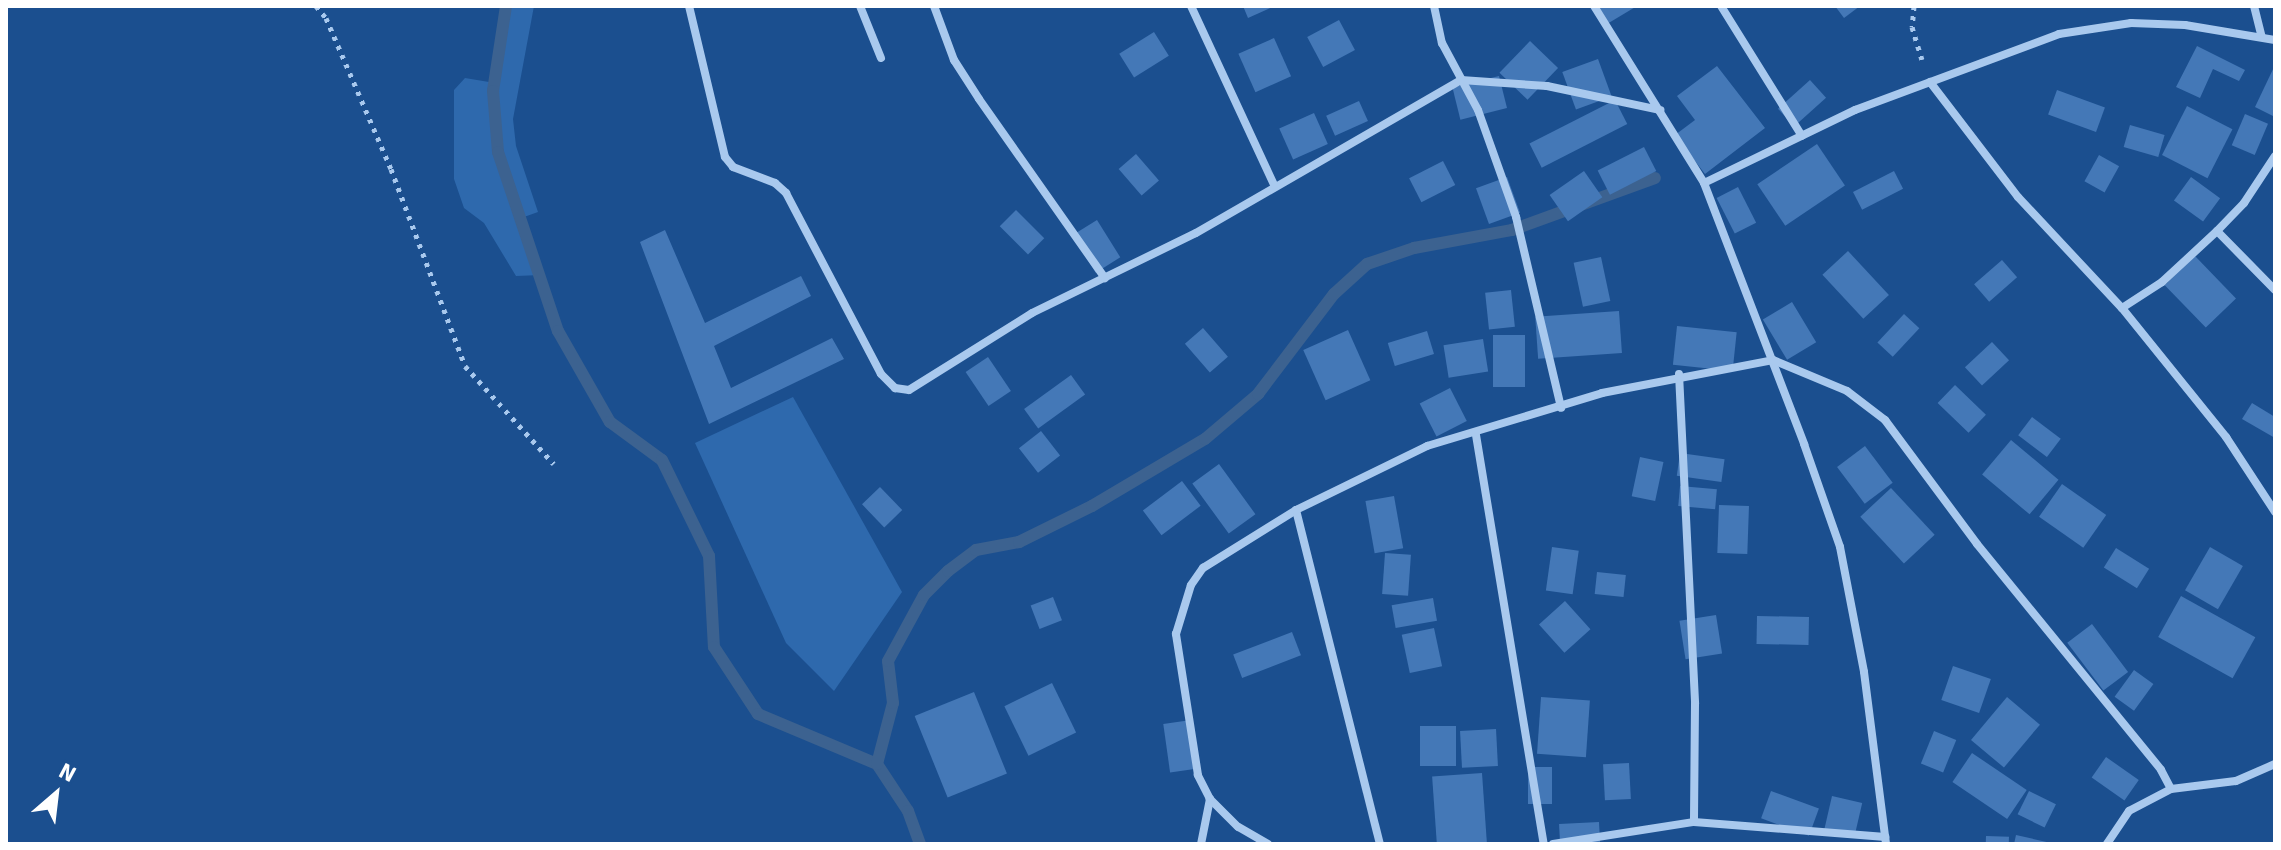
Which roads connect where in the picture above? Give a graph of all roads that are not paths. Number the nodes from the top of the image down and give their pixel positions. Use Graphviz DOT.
graph roads {
  1 [pos="689,6"];
  2 [pos="860,6"];
  3 [pos="934,6"];
  4 [pos="1191,6"];
  5 [pos="1434,6"];
  6 [pos="1594,6"];
  7 [pos="1721,6"];
  8 [pos="2254,6"];
  9 [pos="2262,37"];
  10 [pos="2275,40"];
  11 [pos="881,58"];
  12 [pos="1461,80"];
  13 [pos="1930,82"];
  14 [pos="1660,110"];
  15 [pos="1802,136"];
  16 [pos="2275,156"];
  17 [pos="1704,183"];
  18 [pos="1274,185"];
  19 [pos="2217,231"];
  20 [pos="1105,278"];
  21 [pos="2275,290"];
  22 [pos="2122,308"];
  23 [pos="1773,360"];
  24 [pos="1679,374"];
  25 [pos="1561,408"];
  26 [pos="1476,435"];
  27 [pos="1296,510"];
  28 [pos="2275,512"];
  29 [pos="2275,764"];
  30 [pos="2171,789"];
  31 [pos="1210,799"];
  32 [pos="1694,822"];
  33 [pos="1886,841"];
  34 [pos="1201,844"];
  35 [pos="1268,844"];
  36 [pos="1380,844"];
  37 [pos="1544,844"];
  38 [pos="1553,844"];
  39 [pos="2107,844"];
  1 -- 20 [label="street"];
  2 -- 11 [label="street"];
  3 -- 20 [label="street"];
  4 -- 18 [label="street"];
  5 -- 12 [label="street"];
  6 -- 14 [label="street"];
  7 -- 15 [label="street"];
  8 -- 9 [label="street"];
  9 -- 10 [label="street"];
  9 -- 13 [label="street"];
  12 -- 14 [label="street"];
  12 -- 18 [label="street"];
  12 -- 25 [label="street"];
  13 -- 15 [label="street"];
  13 -- 22 [label="street"];
  14 -- 17 [label="street"];
  15 -- 17 [label="street"];
  16 -- 19 [label="street"];
  17 -- 23 [label="street"];
  18 -- 20 [label="street"];
  19 -- 21 [label="street"];
  19 -- 22 [label="street"];
  22 -- 28 [label="street"];
  23 -- 24 [label="street"];
  23 -- 30 [label="street"];
  23 -- 33 [label="street"];
  24 -- 25 [label="street"];
  24 -- 32 [label="street"];
  25 -- 26 [label="street"];
  26 -- 27 [label="street"];
  26 -- 37 [label="street"];
  27 -- 31 [label="street"];
  27 -- 36 [label="street"];
  29 -- 30 [label="street"];
  30 -- 39 [label="street"];
  31 -- 34 [label="street"];
  31 -- 35 [label="street"];
  32 -- 33 [label="street"];
  32 -- 38 [label="street"];
}
